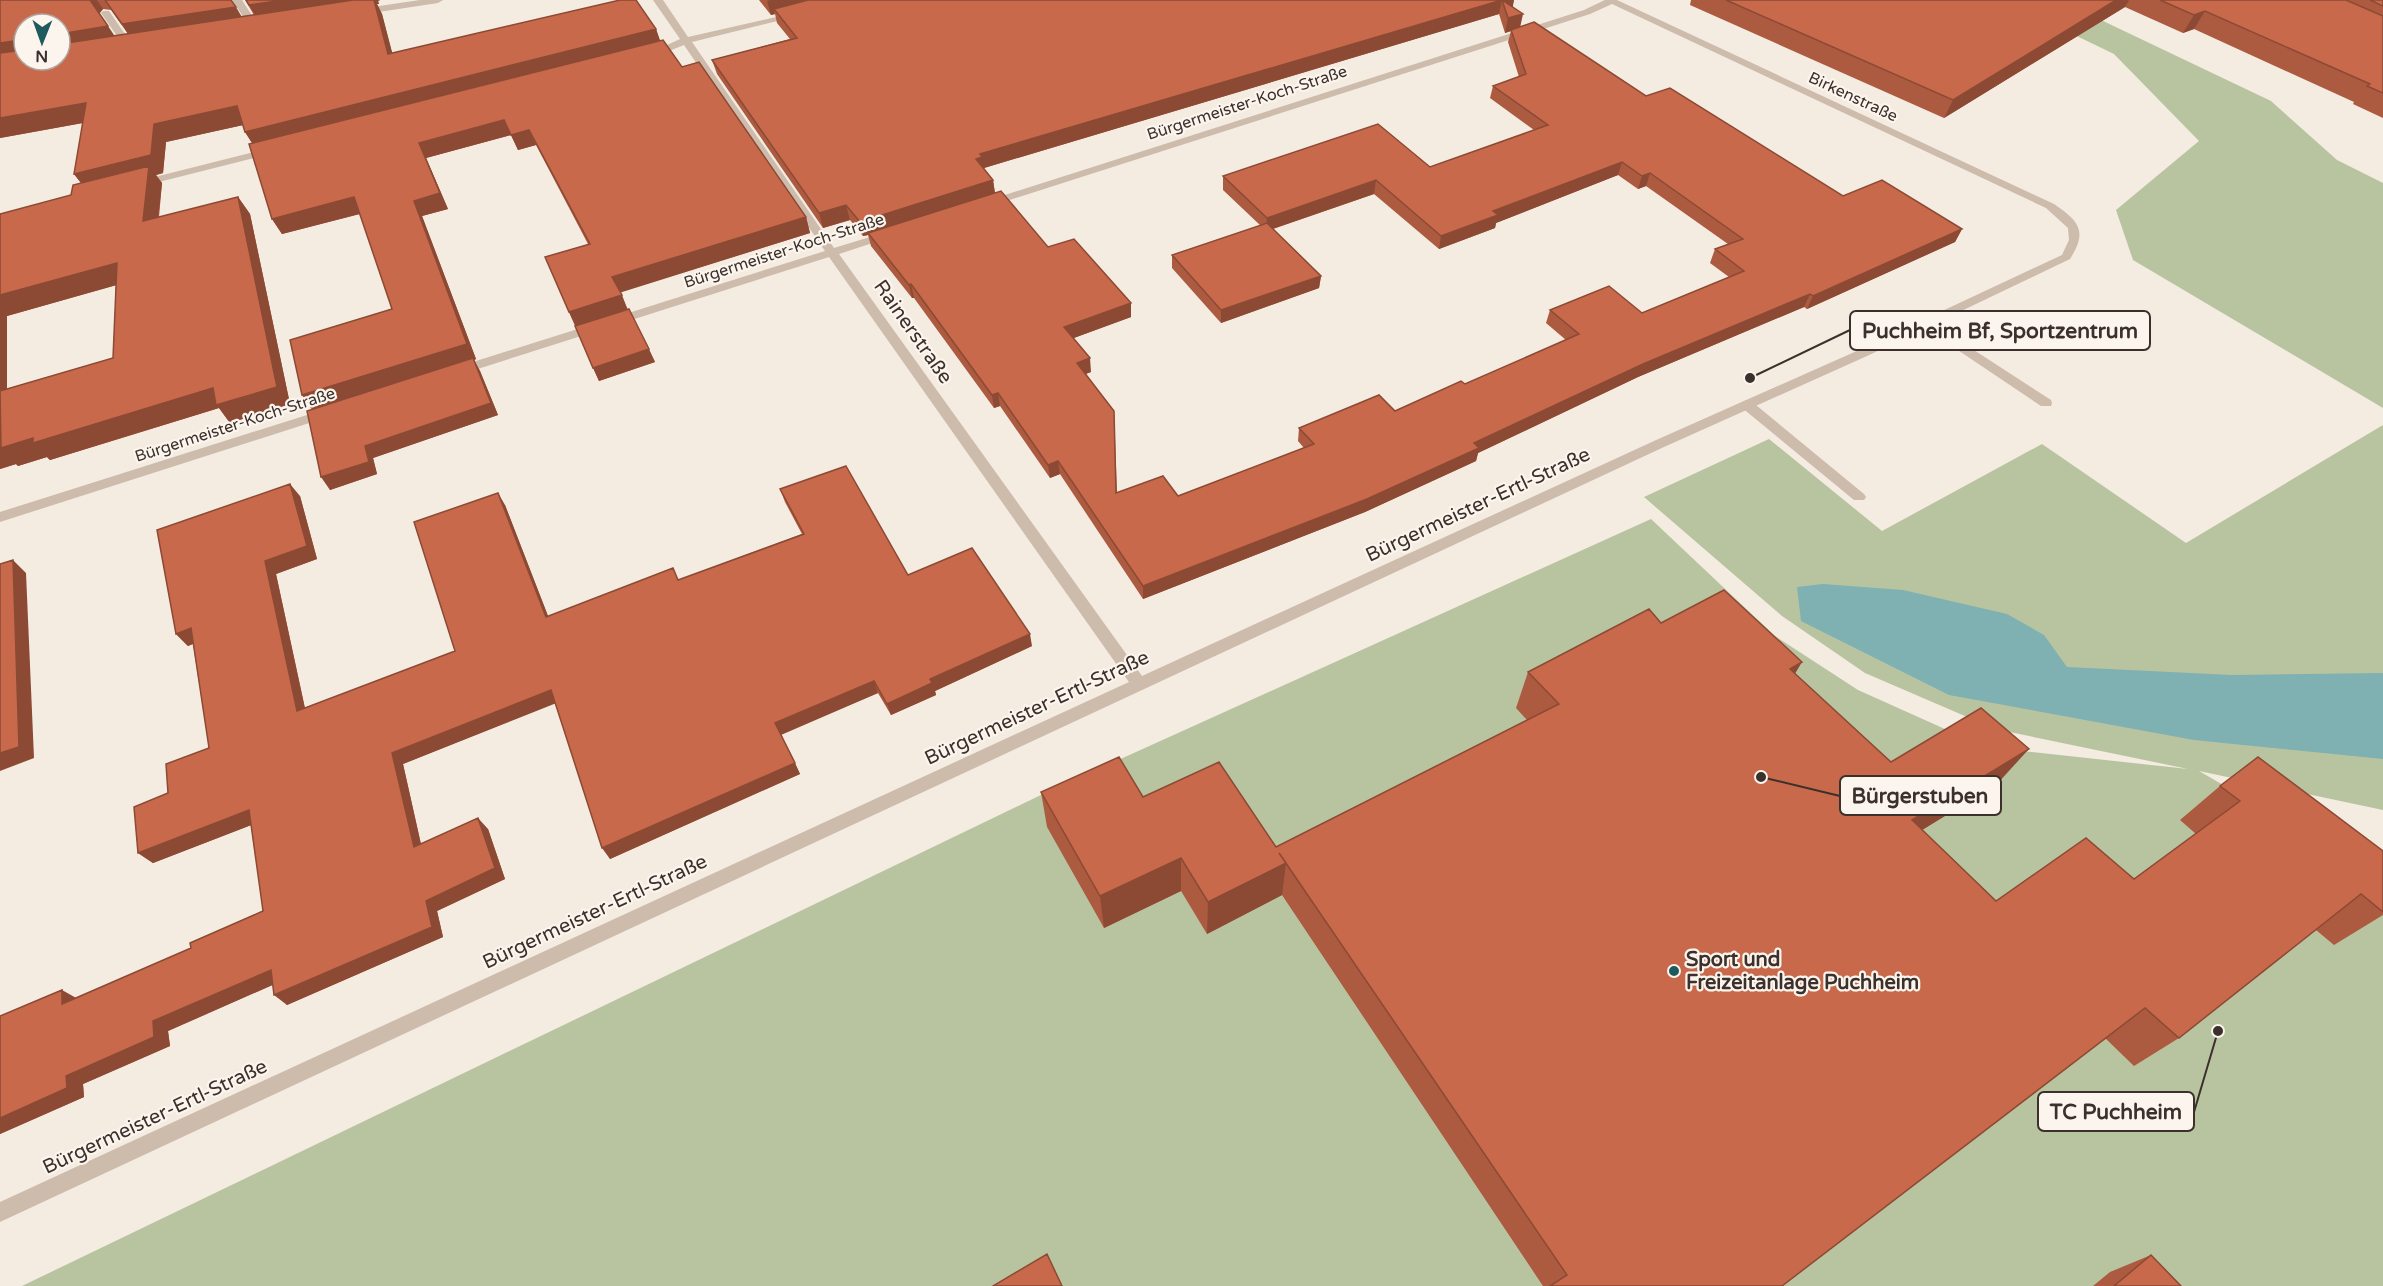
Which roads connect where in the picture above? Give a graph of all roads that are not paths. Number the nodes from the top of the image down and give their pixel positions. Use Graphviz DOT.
graph roads {
  1 [pos="237,0"];
  2 [pos="438,0"];
  3 [pos="658,0"];
  4 [pos="1611,0"];
  5 [pos="809,11"];
  6 [pos="106,13"];
  7 [pos="346,14"];
  8 [pos="267,26"];
  9 [pos="685,41"];
  10 [pos="140,46"];
  11 [pos="129,47"];
  12 [pos="118,49"];
  13 [pos="641,57"];
  14 [pos="286,147"];
  15 [pos="132,186"];
  16 [pos="972,208"];
  17 [pos="897,232"];
  18 [pos="2076,232"];
  19 [pos="832,253"];
  20 [pos="1926,323"];
  21 [pos="442,376"];
  22 [pos="2046,403"];
  23 [pos="1746,405"];
  24 [pos="344,408"];
  25 [pos="1859,497"];
  26 [pos="0,517"];
  27 [pos="1139,684"];
  28 [pos="0,1212"];
  1 -- 8 [label="street"];
  2 -- 7 [label="street"];
  3 -- 9 [label="street, Rainerstraße"];
  4 -- 16 [label="street, Bürgermeister-Koch-Straße"];
  4 -- 18 [label="street, Birkenstraße"];
  5 -- 9 [label="street"];
  6 -- 11 [label="street"];
  9 -- 13 [label="street"];
  9 -- 19 [label="street, Rainerstraße"];
  10 -- 11 [label="street"];
  11 -- 12 [label="street"];
  14 -- 15 [label="street"];
  17 -- 19 [label="street, Bürgermeister-Koch-Straße"];
  18 -- 20 [label="street, Bürgermeister-Ertl-Straße"];
  19 -- 21 [label="street, Bürgermeister-Koch-Straße"];
  19 -- 27 [label="street, Rainerstraße"];
  20 -- 22 [label="street"];
  20 -- 23 [label="street, Bürgermeister-Ertl-Straße"];
  23 -- 25 [label="street"];
  23 -- 27 [label="street, Bürgermeister-Ertl-Straße"];
  24 -- 26 [label="street, Bürgermeister-Koch-Straße"];
  27 -- 28 [label="street, Bürgermeister-Ertl-Straße"];
}
